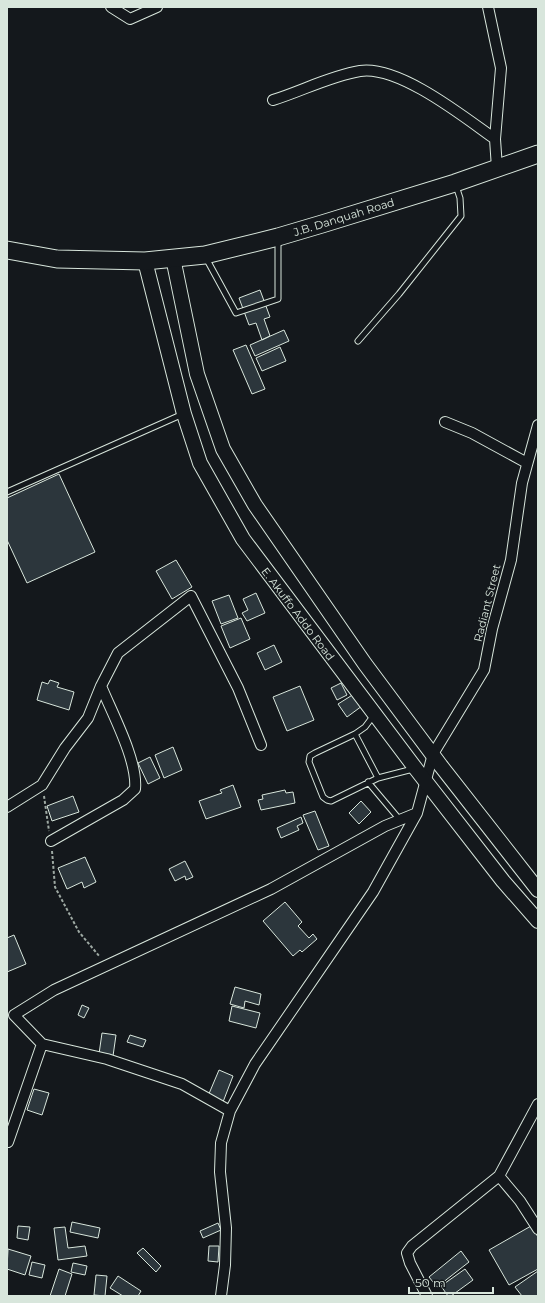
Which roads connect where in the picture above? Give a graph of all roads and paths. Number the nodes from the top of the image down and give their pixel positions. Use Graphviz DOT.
graph roads {
  1 [pos="111,7"];
  2 [pos="157,7"];
  3 [pos="488,7"];
  4 [pos="273,100"];
  5 [pos="494,140"];
  6 [pos="538,154"];
  7 [pos="498,168"];
  8 [pos="455,183"];
  9 [pos="278,237"];
  10 [pos="7,250"];
  11 [pos="205,255"];
  12 [pos="173,258"];
  13 [pos="145,261"];
  14 [pos="358,341"];
  15 [pos="184,414"];
  16 [pos="445,422"];
  17 [pos="538,425"];
  18 [pos="535,447"];
  19 [pos="527,463"];
  20 [pos="7,492"];
  21 [pos="101,686"];
  22 [pos="375,715"];
  23 [pos="355,734"];
  24 [pos="261,745"];
  25 [pos="433,754"];
  26 [pos="416,769"];
  27 [pos="378,778"];
  28 [pos="426,781"];
  29 [pos="368,782"];
  30 [pos="42,785"];
  31 [pos="7,807"];
  32 [pos="417,813"];
  33 [pos="400,820"];
  34 [pos="51,840"];
  35 [pos="538,890"];
  36 [pos="538,921"];
  37 [pos="108,966"];
  38 [pos="10,1015"];
  39 [pos="42,1044"];
  40 [pos="538,1104"];
  41 [pos="230,1111"];
  42 [pos="8,1142"];
  43 [pos="499,1176"];
  44 [pos="538,1229"];
  45 [pos="221,1296"];
  46 [pos="427,1296"];
  1 -- 2 [label="street"];
  3 -- 5 [label="street"];
  4 -- 5 [label="street"];
  5 -- 7 [label="street"];
  6 -- 7 [label="highway, J.B. Danquah Road"];
  7 -- 8 [label="highway, J.B. Danquah Road"];
  8 -- 9 [label="highway, J.B. Danquah Road"];
  8 -- 14 [label="lane"];
  9 -- 11 [label="highway, J.B. Danquah Road"];
  9 -- 11 [label="lane"];
  10 -- 13 [label="highway, J.B. Danquah Road"];
  11 -- 12 [label="highway, J.B. Danquah Road"];
  12 -- 13 [label="highway, J.B. Danquah Road"];
  12 -- 25 [label="main road"];
  13 -- 15 [label="main road, E. Akuffo Addo Road"];
  15 -- 20 [label="lane"];
  15 -- 22 [label="main road, E. Akuffo Addo Road"];
  16 -- 19 [label="street"];
  17 -- 18 [label="street, Radiant Street"];
  18 -- 19 [label="street, Radiant Street"];
  19 -- 25 [label="street, Radiant Street"];
  21 -- 24 [label="street"];
  21 -- 30 [label="street"];
  21 -- 34 [label="street"];
  22 -- 23 [label="lane"];
  22 -- 26 [label="main road, E. Akuffo Addo Road"];
  23 -- 27 [label="lane"];
  23 -- 29 [label="lane"];
  25 -- 28 [label="street, Radiant Street"];
  25 -- 35 [label="main road"];
  26 -- 27 [label="lane"];
  26 -- 28 [label="main road, E. Akuffo Addo Road"];
  27 -- 29 [label="lane"];
  28 -- 32 [label="street, Radiant Street"];
  28 -- 36 [label="main road, E. Akuffo Addo Road"];
  29 -- 33 [label="lane"];
  30 -- 31 [label="street"];
  30 -- 34 [label="path"];
  32 -- 33 [label="street"];
  32 -- 41 [label="street, Radiant Street"];
  33 -- 37 [label="street"];
  34 -- 37 [label="path"];
  37 -- 38 [label="street"];
  38 -- 39 [label="street"];
  39 -- 41 [label="street"];
  39 -- 42 [label="street"];
  40 -- 43 [label="street"];
  41 -- 45 [label="street, Radiant Street"];
  43 -- 44 [label="street"];
  43 -- 46 [label="street"];
}
